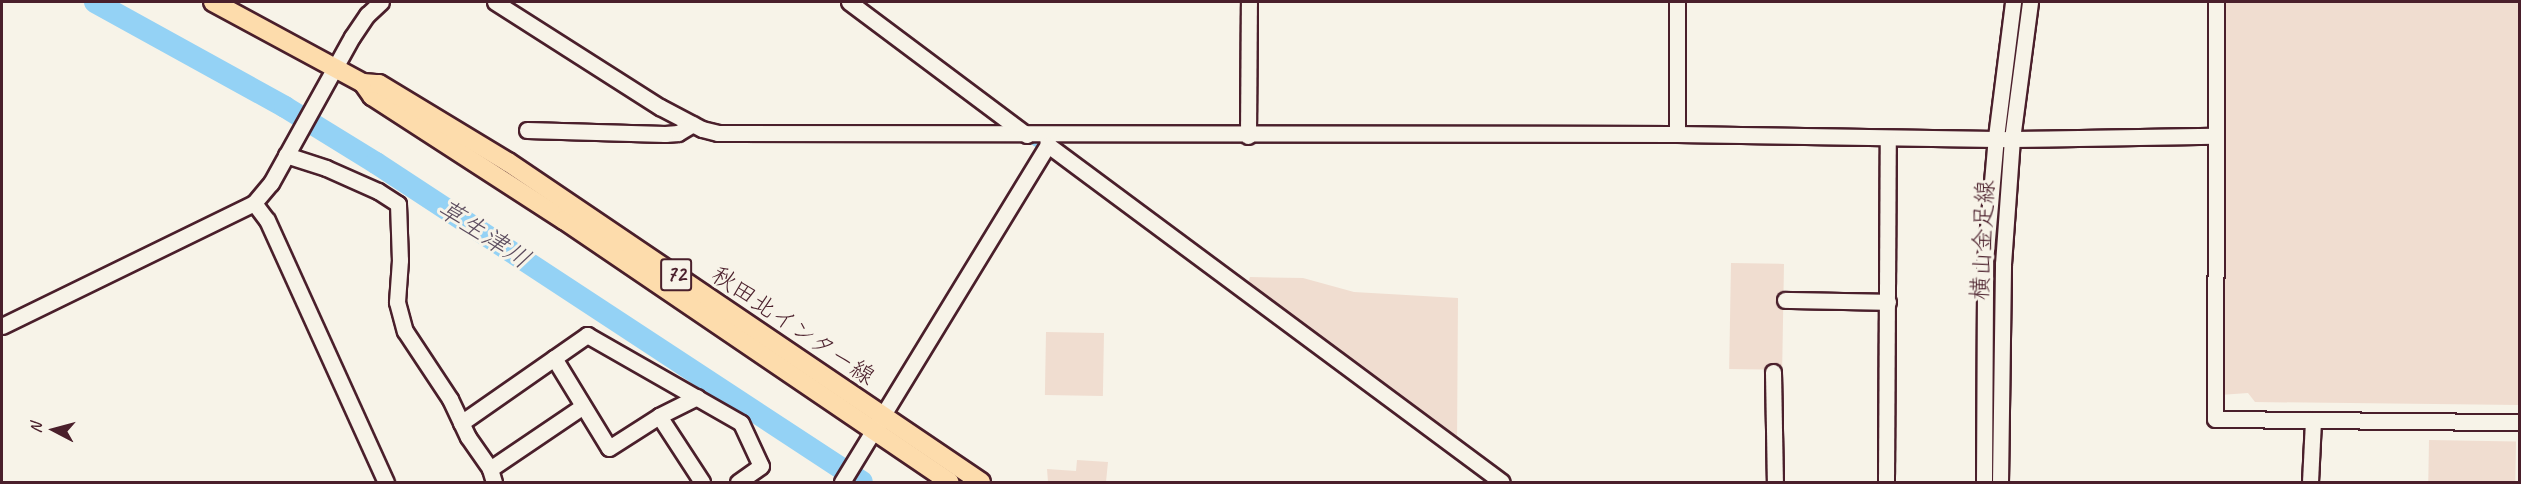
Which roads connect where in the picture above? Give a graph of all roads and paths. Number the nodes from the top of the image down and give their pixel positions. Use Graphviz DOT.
graph roads {
  1 [pos="213,2"];
  2 [pos="381,2"];
  3 [pos="495,2"];
  4 [pos="849,2"];
  5 [pos="1249,2"];
  6 [pos="1677,2"];
  7 [pos="2013,2"];
  8 [pos="2030,2"];
  9 [pos="2216,2"];
  10 [pos="334,67"];
  11 [pos="693,124"];
  12 [pos="527,130"];
  13 [pos="1677,134"];
  14 [pos="1022,136"];
  15 [pos="1248,136"];
  16 [pos="2214,136"];
  17 [pos="1996,137"];
  18 [pos="1888,138"];
  19 [pos="2012,139"];
  20 [pos="1046,146"];
  21 [pos="289,151"];
  22 [pos="254,203"];
  23 [pos="1785,300"];
  24 [pos="1887,302"];
  25 [pos="2,326"];
  26 [pos="554,358"];
  27 [pos="1773,372"];
  28 [pos="697,397"];
  29 [pos="583,406"];
  30 [pos="659,416"];
  31 [pos="2313,420"];
  32 [pos="2520,422"];
  33 [pos="461,423"];
  34 [pos="879,424"];
  35 [pos="492,476"];
  36 [pos="386,483"];
  37 [pos="702,483"];
  38 [pos="738,483"];
  39 [pos="842,483"];
  40 [pos="950,483"];
  41 [pos="981,483"];
  42 [pos="1502,483"];
  43 [pos="1774,483"];
  44 [pos="1886,483"];
  45 [pos="1984,483"];
  46 [pos="2000,483"];
  47 [pos="2310,483"];
  1 -- 10 [label="main road, 秋田北インター線 / 72"];
  2 -- 10 [label="street"];
  3 -- 11 [label="street"];
  4 -- 14 [label="street"];
  5 -- 15 [label="street"];
  6 -- 13 [label="street"];
  7 -- 17 [label="street, 横山金足線"];
  8 -- 19 [label="street, 横山金足線"];
  9 -- 16 [label="street"];
  10 -- 21 [label="street"];
  10 -- 34 [label="main road, 秋田北インター線 / 72"];
  11 -- 12 [label="street"];
  11 -- 14 [label="street"];
  13 -- 15 [label="street"];
  13 -- 18 [label="street"];
  14 -- 20 [label="street"];
  15 -- 20 [label="street"];
  16 -- 19 [label="street"];
  16 -- 31 [label="street"];
  17 -- 18 [label="street"];
  17 -- 19 [label="street"];
  17 -- 45 [label="street, 横山金足線"];
  18 -- 24 [label="street"];
  19 -- 46 [label="street, 横山金足線"];
  20 -- 34 [label="street"];
  20 -- 42 [label="street"];
  21 -- 22 [label="street"];
  21 -- 33 [label="street"];
  22 -- 25 [label="street"];
  22 -- 36 [label="street"];
  23 -- 24 [label="street"];
  24 -- 44 [label="street"];
  26 -- 28 [label="street"];
  26 -- 29 [label="street"];
  26 -- 33 [label="street"];
  27 -- 43 [label="street"];
  28 -- 30 [label="street"];
  28 -- 38 [label="street"];
  29 -- 30 [label="street"];
  29 -- 35 [label="street"];
  30 -- 37 [label="street"];
  31 -- 32 [label="street"];
  31 -- 47 [label="street"];
  33 -- 35 [label="street"];
  34 -- 39 [label="street"];
  34 -- 40 [label="main road, 秋田北インター線 / 72"];
  34 -- 41 [label="main road, 秋田北インター線 / 72"];
}
